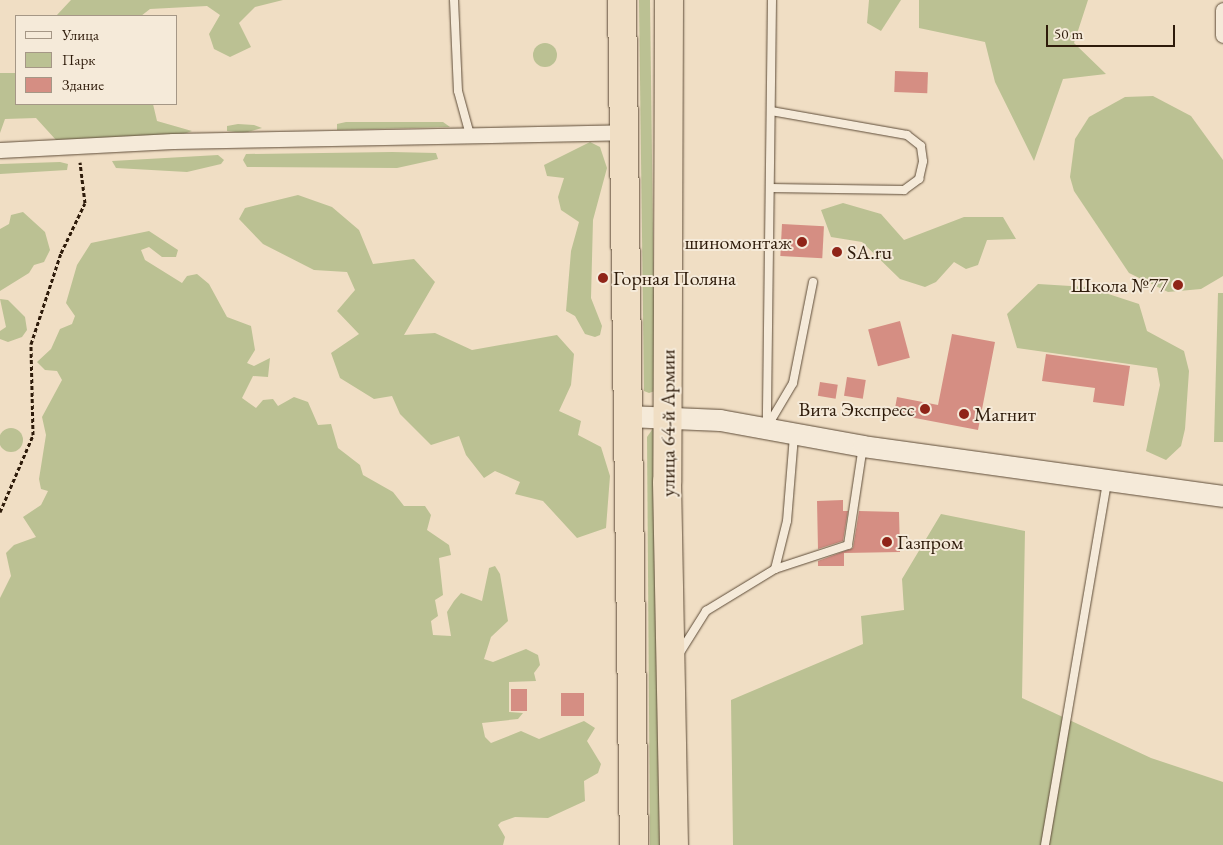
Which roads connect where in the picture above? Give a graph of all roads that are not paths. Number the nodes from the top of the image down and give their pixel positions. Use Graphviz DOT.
graph roads {
  1 [pos="454,0"];
  2 [pos="622,0"];
  3 [pos="669,0"];
  4 [pos="772,0"];
  5 [pos="1223,10"];
  6 [pos="1223,35"];
  7 [pos="771,111"];
  8 [pos="624,132"];
  9 [pos="470,135"];
  10 [pos="0,150"];
  11 [pos="770,188"];
  12 [pos="812,282"];
  13 [pos="628,416"];
  14 [pos="669,416"];
  15 [pos="767,428"];
  16 [pos="794,433"];
  17 [pos="863,446"];
  18 [pos="1108,480"];
  19 [pos="1223,496"];
  20 [pos="775,569"];
  21 [pos="672,667"];
  22 [pos="634,845"];
  23 [pos="674,845"];
  24 [pos="1044,845"];
  1 -- 9 [label="lane"];
  2 -- 8 [label="highway, улица 64-й Армии"];
  3 -- 14 [label="highway, улица 64-й Армии"];
  4 -- 7 [label="lane"];
  5 -- 6 [label="street"];
  7 -- 11 [label="lane"];
  7 -- 11 [label="lane"];
  8 -- 9 [label="street"];
  8 -- 13 [label="highway, улица 64-й Армии"];
  9 -- 10 [label="street"];
  11 -- 15 [label="lane"];
  12 -- 15 [label="lane"];
  13 -- 14 [label="main road"];
  13 -- 22 [label="highway, улица 64-й Армии"];
  14 -- 15 [label="main road"];
  14 -- 21 [label="highway, улица 64-й Армии"];
  15 -- 16 [label="main road"];
  16 -- 17 [label="main road"];
  16 -- 20 [label="lane"];
  17 -- 18 [label="main road"];
  17 -- 20 [label="lane"];
  18 -- 19 [label="main road"];
  18 -- 24 [label="lane"];
  20 -- 21 [label="lane"];
  21 -- 23 [label="highway, улица 64-й Армии"];
}
